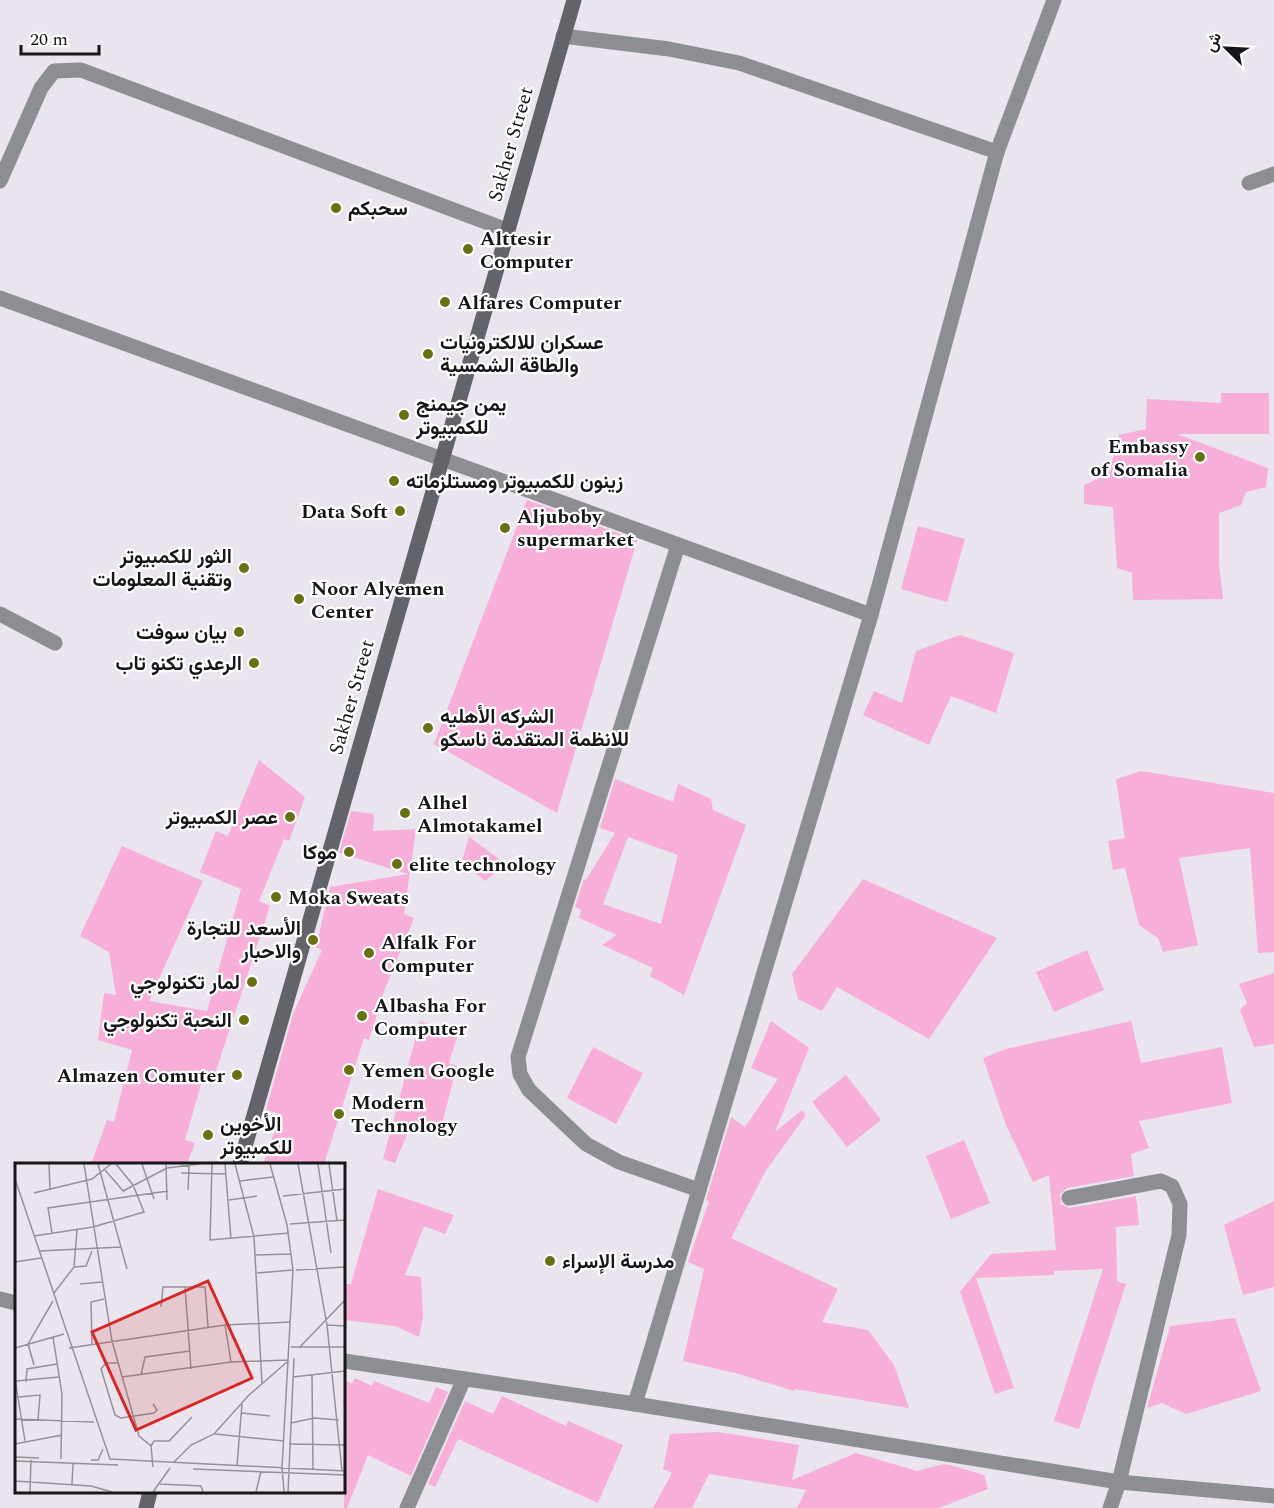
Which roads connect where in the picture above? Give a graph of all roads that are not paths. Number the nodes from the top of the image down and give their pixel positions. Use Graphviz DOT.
graph roads {
  1 [pos="574,0"];
  2 [pos="1054,0"];
  3 [pos="562,36"];
  4 [pos="997,152"];
  5 [pos="1274,174"];
  6 [pos="0,181"];
  7 [pos="1249,183"];
  8 [pos="507,230"];
  9 [pos="0,298"];
  10 [pos="441,459"];
  11 [pos="678,545"];
  12 [pos="0,614"];
  13 [pos="871,615"];
  14 [pos="55,643"];
  15 [pos="240,1163"];
  16 [pos="699,1190"];
  17 [pos="1070,1198"];
  18 [pos="0,1299"];
  19 [pos="15,1304"];
  20 [pos="345,1361"];
  21 [pos="464,1379"];
  22 [pos="635,1404"];
  23 [pos="1119,1482"];
  24 [pos="150,1493"];
  25 [pos="1274,1496"];
  26 [pos="146,1508"];
  27 [pos="407,1508"];
  28 [pos="1110,1508"];
  1 -- 3 [label="street, Sakher Street"];
  2 -- 4 [label="street"];
  3 -- 4 [label="street"];
  3 -- 8 [label="street, Sakher Street"];
  4 -- 13 [label="street"];
  5 -- 7 [label="street"];
  6 -- 8 [label="street"];
  8 -- 10 [label="street, Sakher Street"];
  9 -- 10 [label="street"];
  10 -- 11 [label="street"];
  10 -- 15 [label="street, Sakher Street"];
  11 -- 13 [label="street"];
  11 -- 16 [label="street"];
  12 -- 14 [label="street"];
  13 -- 16 [label="street"];
  16 -- 22 [label="street"];
  17 -- 23 [label="street"];
  18 -- 19 [label="street"];
  20 -- 21 [label="street"];
  21 -- 22 [label="street"];
  21 -- 27 [label="street"];
  22 -- 23 [label="street"];
  23 -- 25 [label="street"];
  23 -- 28 [label="street"];
  24 -- 26 [label="street"];
}
